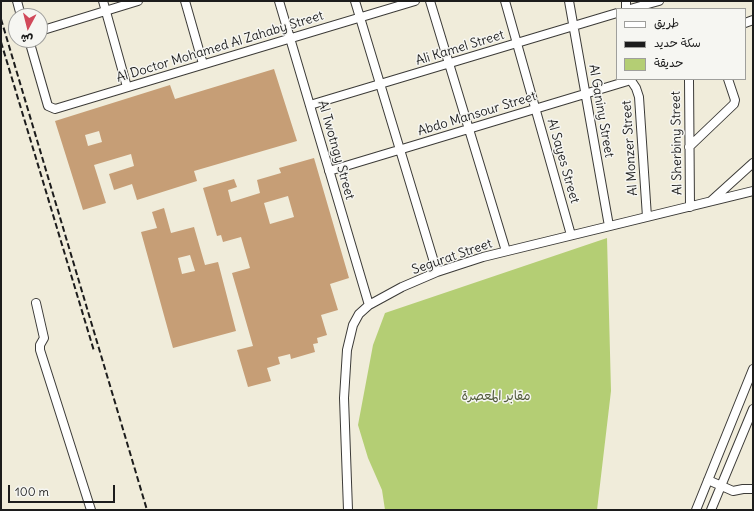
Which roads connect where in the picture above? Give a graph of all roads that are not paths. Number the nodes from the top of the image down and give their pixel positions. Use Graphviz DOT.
graph roads {
  1 [pos="103,1"];
  2 [pos="138,1"];
  3 [pos="184,1"];
  4 [pos="279,1"];
  5 [pos="355,1"];
  6 [pos="415,1"];
  7 [pos="430,1"];
  8 [pos="505,1"];
  9 [pos="569,1"];
  10 [pos="659,1"];
  11 [pos="634,8"];
  12 [pos="106,11"];
  13 [pos="616,13"];
  14 [pos="360,17"];
  15 [pos="574,26"];
  16 [pos="48,28"];
  17 [pos="290,38"];
  18 [pos="517,43"];
  19 [pos="31,48"];
  20 [pos="203,64"];
  21 [pos="449,64"];
  22 [pos="631,80"];
  23 [pos="689,80"];
  24 [pos="728,80"];
  25 [pos="380,84"];
  26 [pos="127,87"];
  27 [pos="586,94"];
  28 [pos="310,105"];
  29 [pos="536,109"];
  30 [pos="469,129"];
  31 [pos="689,147"];
  32 [pos="399,150"];
  33 [pos="753,163"];
  34 [pos="329,171"];
  35 [pos="753,191"];
  36 [pos="710,202"];
  37 [pos="690,207"];
  38 [pos="646,217"];
  39 [pos="609,226"];
  40 [pos="571,235"];
  41 [pos="506,251"];
  42 [pos="437,272"];
  43 [pos="36,303"];
  44 [pos="369,305"];
  45 [pos="753,369"];
  46 [pos="753,409"];
  47 [pos="708,480"];
  48 [pos="721,487"];
  49 [pos="753,489"];
  50 [pos="92,510"];
  51 [pos="348,510"];
  52 [pos="696,510"];
  53 [pos="711,510"];
  1 -- 12 [label="street"];
  2 -- 12 [label="street"];
  3 -- 20 [label="street"];
  4 -- 17 [label="street, Al Twotngy Street"];
  5 -- 14 [label="street"];
  6 -- 14 [label="street, Al Doctor Mohamed Al Zahaby Street"];
  7 -- 21 [label="street"];
  8 -- 18 [label="street, Al Sayes Street"];
  9 -- 15 [label="street, Al Ganiny Street"];
  10 -- 11 [label="street"];
  12 -- 16 [label="street"];
  12 -- 26 [label="street"];
  13 -- 15 [label="street, Ali Kamel Street"];
  14 -- 17 [label="street, Al Doctor Mohamed Al Zahaby Street"];
  14 -- 25 [label="street"];
  15 -- 18 [label="street, Ali Kamel Street"];
  15 -- 27 [label="street, Al Ganiny Street"];
  17 -- 20 [label="street, Al Doctor Mohamed Al Zahaby Street"];
  17 -- 28 [label="street, Al Twotngy Street"];
  18 -- 21 [label="street, Ali Kamel Street"];
  18 -- 29 [label="street, Al Sayes Street"];
  19 -- 26 [label="street, Al Doctor Mohamed Al Zahaby Street"];
  20 -- 26 [label="street, Al Doctor Mohamed Al Zahaby Street"];
  21 -- 25 [label="street, Ali Kamel Street"];
  21 -- 30 [label="street"];
  22 -- 27 [label="street, Abdo Mansour Street"];
  22 -- 38 [label="street, Al Monzer Street"];
  23 -- 31 [label="street, Al Sherbiny Street"];
  24 -- 31 [label="street"];
  25 -- 28 [label="street, Ali Kamel Street"];
  25 -- 32 [label="street"];
  27 -- 29 [label="street, Abdo Mansour Street"];
  27 -- 39 [label="street, Al Ganiny Street"];
  28 -- 34 [label="street, Al Twotngy Street"];
  29 -- 30 [label="street, Abdo Mansour Street"];
  29 -- 40 [label="street, Al Sayes Street"];
  30 -- 32 [label="street, Abdo Mansour Street"];
  30 -- 41 [label="street"];
  31 -- 37 [label="street, Al Sherbiny Street"];
  32 -- 34 [label="street, Abdo Mansour Street"];
  32 -- 42 [label="street"];
  33 -- 36 [label="street"];
  34 -- 44 [label="street, Al Twotngy Street"];
  35 -- 36 [label="street, Segurat Street"];
  36 -- 37 [label="street, Segurat Street"];
  37 -- 38 [label="street, Segurat Street"];
  38 -- 39 [label="street, Segurat Street"];
  39 -- 40 [label="street, Segurat Street"];
  40 -- 41 [label="street, Segurat Street"];
  41 -- 42 [label="street, Segurat Street"];
  42 -- 44 [label="street, Segurat Street"];
  43 -- 50 [label="street"];
  44 -- 51 [label="street, Segurat Street"];
  45 -- 47 [label="street"];
  46 -- 48 [label="street"];
  47 -- 48 [label="street"];
  47 -- 52 [label="street"];
  48 -- 49 [label="street"];
  48 -- 53 [label="street"];
}
